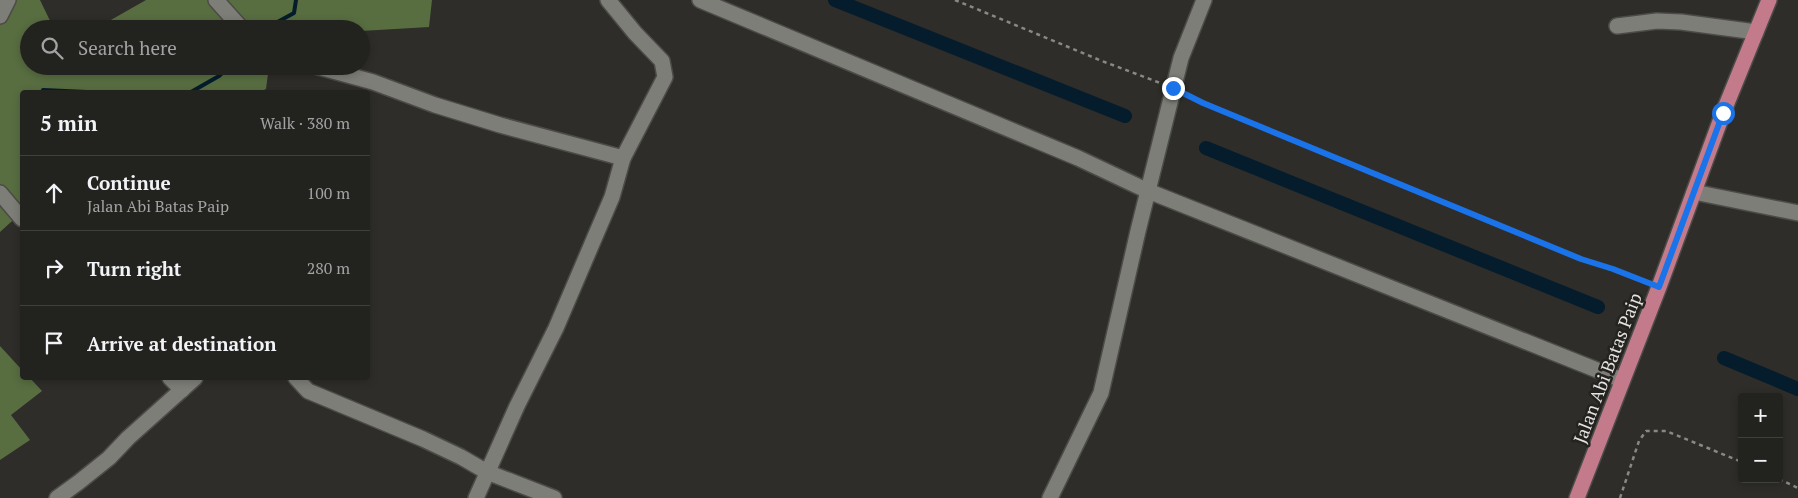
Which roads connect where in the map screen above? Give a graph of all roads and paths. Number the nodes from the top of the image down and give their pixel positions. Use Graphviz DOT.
graph roads {
  1 [pos="8,0"];
  2 [pos="216,0"];
  3 [pos="608,0"];
  4 [pos="700,0"];
  5 [pos="954,0"];
  6 [pos="1204,0"];
  7 [pos="1769,0"];
  8 [pos="0,16"];
  9 [pos="234,20"];
  10 [pos="1617,26"];
  11 [pos="1756,32"];
  12 [pos="348,75"];
  13 [pos="1173,88"];
  14 [pos="623,158"];
  15 [pos="1148,191"];
  16 [pos="1694,192"];
  17 [pos="0,193"];
  18 [pos="1798,214"];
  19 [pos="20,217"];
  20 [pos="1657,292"];
  21 [pos="1624,376"];
  22 [pos="172,380"];
  23 [pos="193,380"];
  24 [pos="298,380"];
  25 [pos="182,390"];
  26 [pos="1738,460"];
  27 [pos="487,472"];
  28 [pos="1783,481"];
  29 [pos="1798,488"];
  30 [pos="57,498"];
  31 [pos="476,498"];
  32 [pos="554,498"];
  33 [pos="1050,498"];
  34 [pos="1577,498"];
  35 [pos="1620,498"];
  1 -- 8 [label="street"];
  2 -- 9 [label="street"];
  3 -- 14 [label="street"];
  4 -- 15 [label="street"];
  5 -- 13 [label="path"];
  6 -- 13 [label="street"];
  7 -- 11 [label="main road, Jalan Abi Batas Paip"];
  10 -- 11 [label="street"];
  11 -- 16 [label="main road, Jalan Abi Batas Paip"];
  12 -- 14 [label="street"];
  13 -- 15 [label="street"];
  13 -- 20 [label="path"];
  14 -- 27 [label="street"];
  15 -- 21 [label="street"];
  15 -- 33 [label="street"];
  16 -- 18 [label="street"];
  16 -- 20 [label="main road, Jalan Abi Batas Paip"];
  17 -- 19 [label="street"];
  20 -- 21 [label="main road, Jalan Abi Batas Paip"];
  21 -- 34 [label="main road, Jalan Abi Batas Paip"];
  22 -- 25 [label="street"];
  23 -- 25 [label="street"];
  24 -- 27 [label="street"];
  25 -- 30 [label="street"];
  26 -- 35 [label="path"];
  27 -- 31 [label="street"];
  27 -- 32 [label="street"];
  28 -- 29 [label="path"];
}
